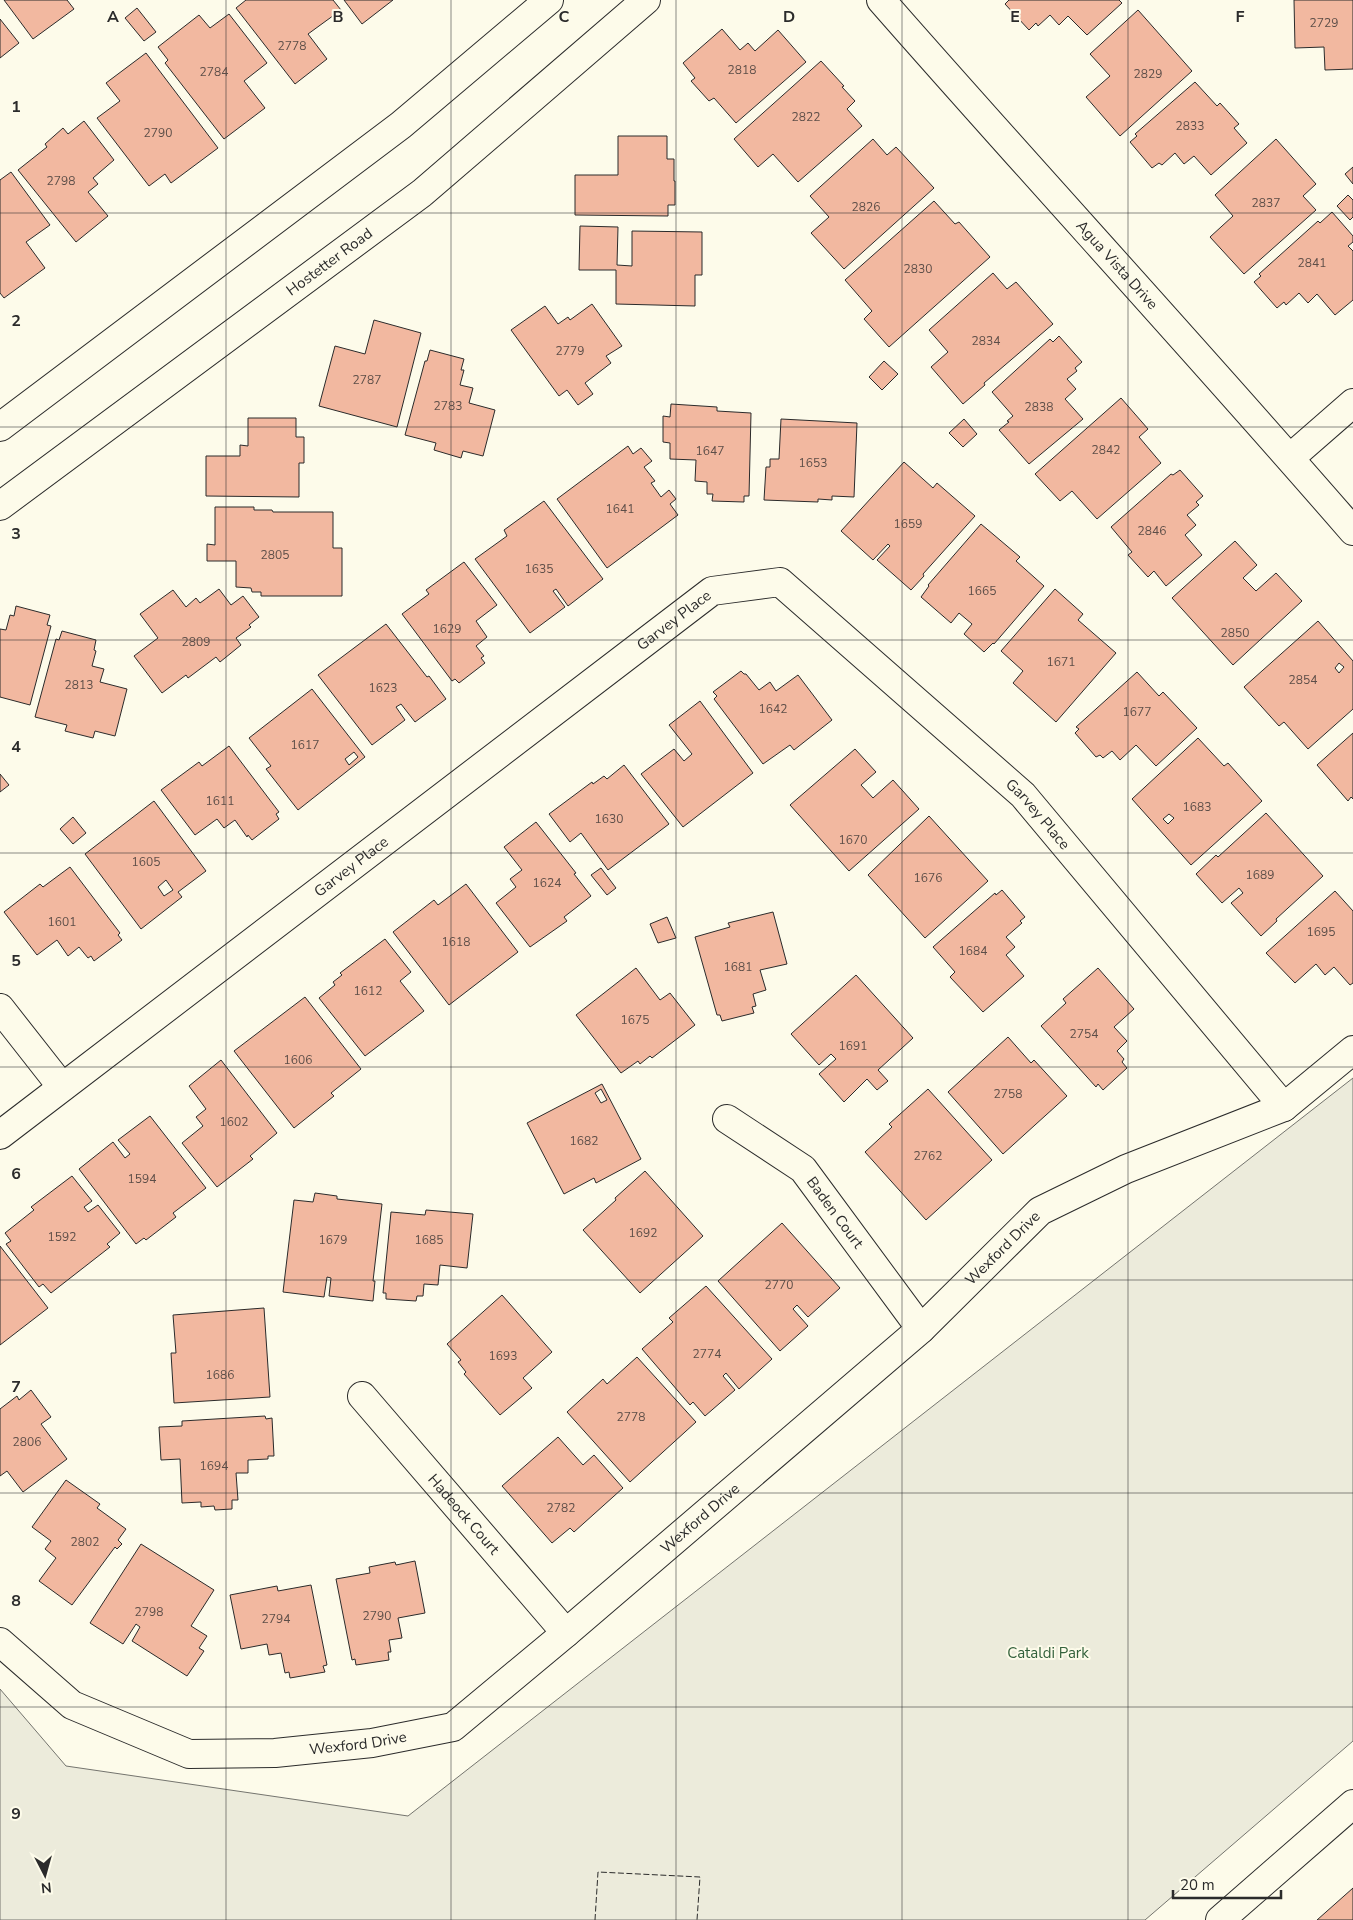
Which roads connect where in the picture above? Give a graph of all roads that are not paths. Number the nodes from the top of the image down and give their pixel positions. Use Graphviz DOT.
graph roads {
  1 [pos="549,0"];
  2 [pos="646,0"];
  3 [pos="881,0"];
  4 [pos="1353,403"];
  5 [pos="0,427"];
  6 [pos="1290,458"];
  7 [pos="0,506"];
  8 [pos="1353,531"];
  9 [pos="0,1008"];
  10 [pos="1353,1050"];
  11 [pos="62,1087"];
  12 [pos="1284,1107"];
  13 [pos="726,1119"];
  14 [pos="0,1135"];
  15 [pos="921,1329"];
  16 [pos="362,1396"];
  17 [pos="566,1632"];
  18 [pos="0,1642"];
  19 [pos="1353,1804"];
  20 [pos="1220,1920"];
  1 -- 5 [label="street"];
  2 -- 7 [label="street, Hostetter Road"];
  3 -- 6 [label="street, Agua Vista Drive"];
  4 -- 6 [label="street"];
  6 -- 8 [label="street, Agua Vista Drive"];
  9 -- 11 [label="street"];
  10 -- 12 [label="street, Wexford Drive"];
  11 -- 12 [label="street, Garvey Place"];
  11 -- 14 [label="street, Garvey Place"];
  12 -- 15 [label="street, Wexford Drive"];
  13 -- 15 [label="street, Baden Court"];
  15 -- 17 [label="street, Wexford Drive"];
  16 -- 17 [label="street, Hadeock Court"];
  17 -- 18 [label="street, Wexford Drive"];
  19 -- 20 [label="street"];
}
